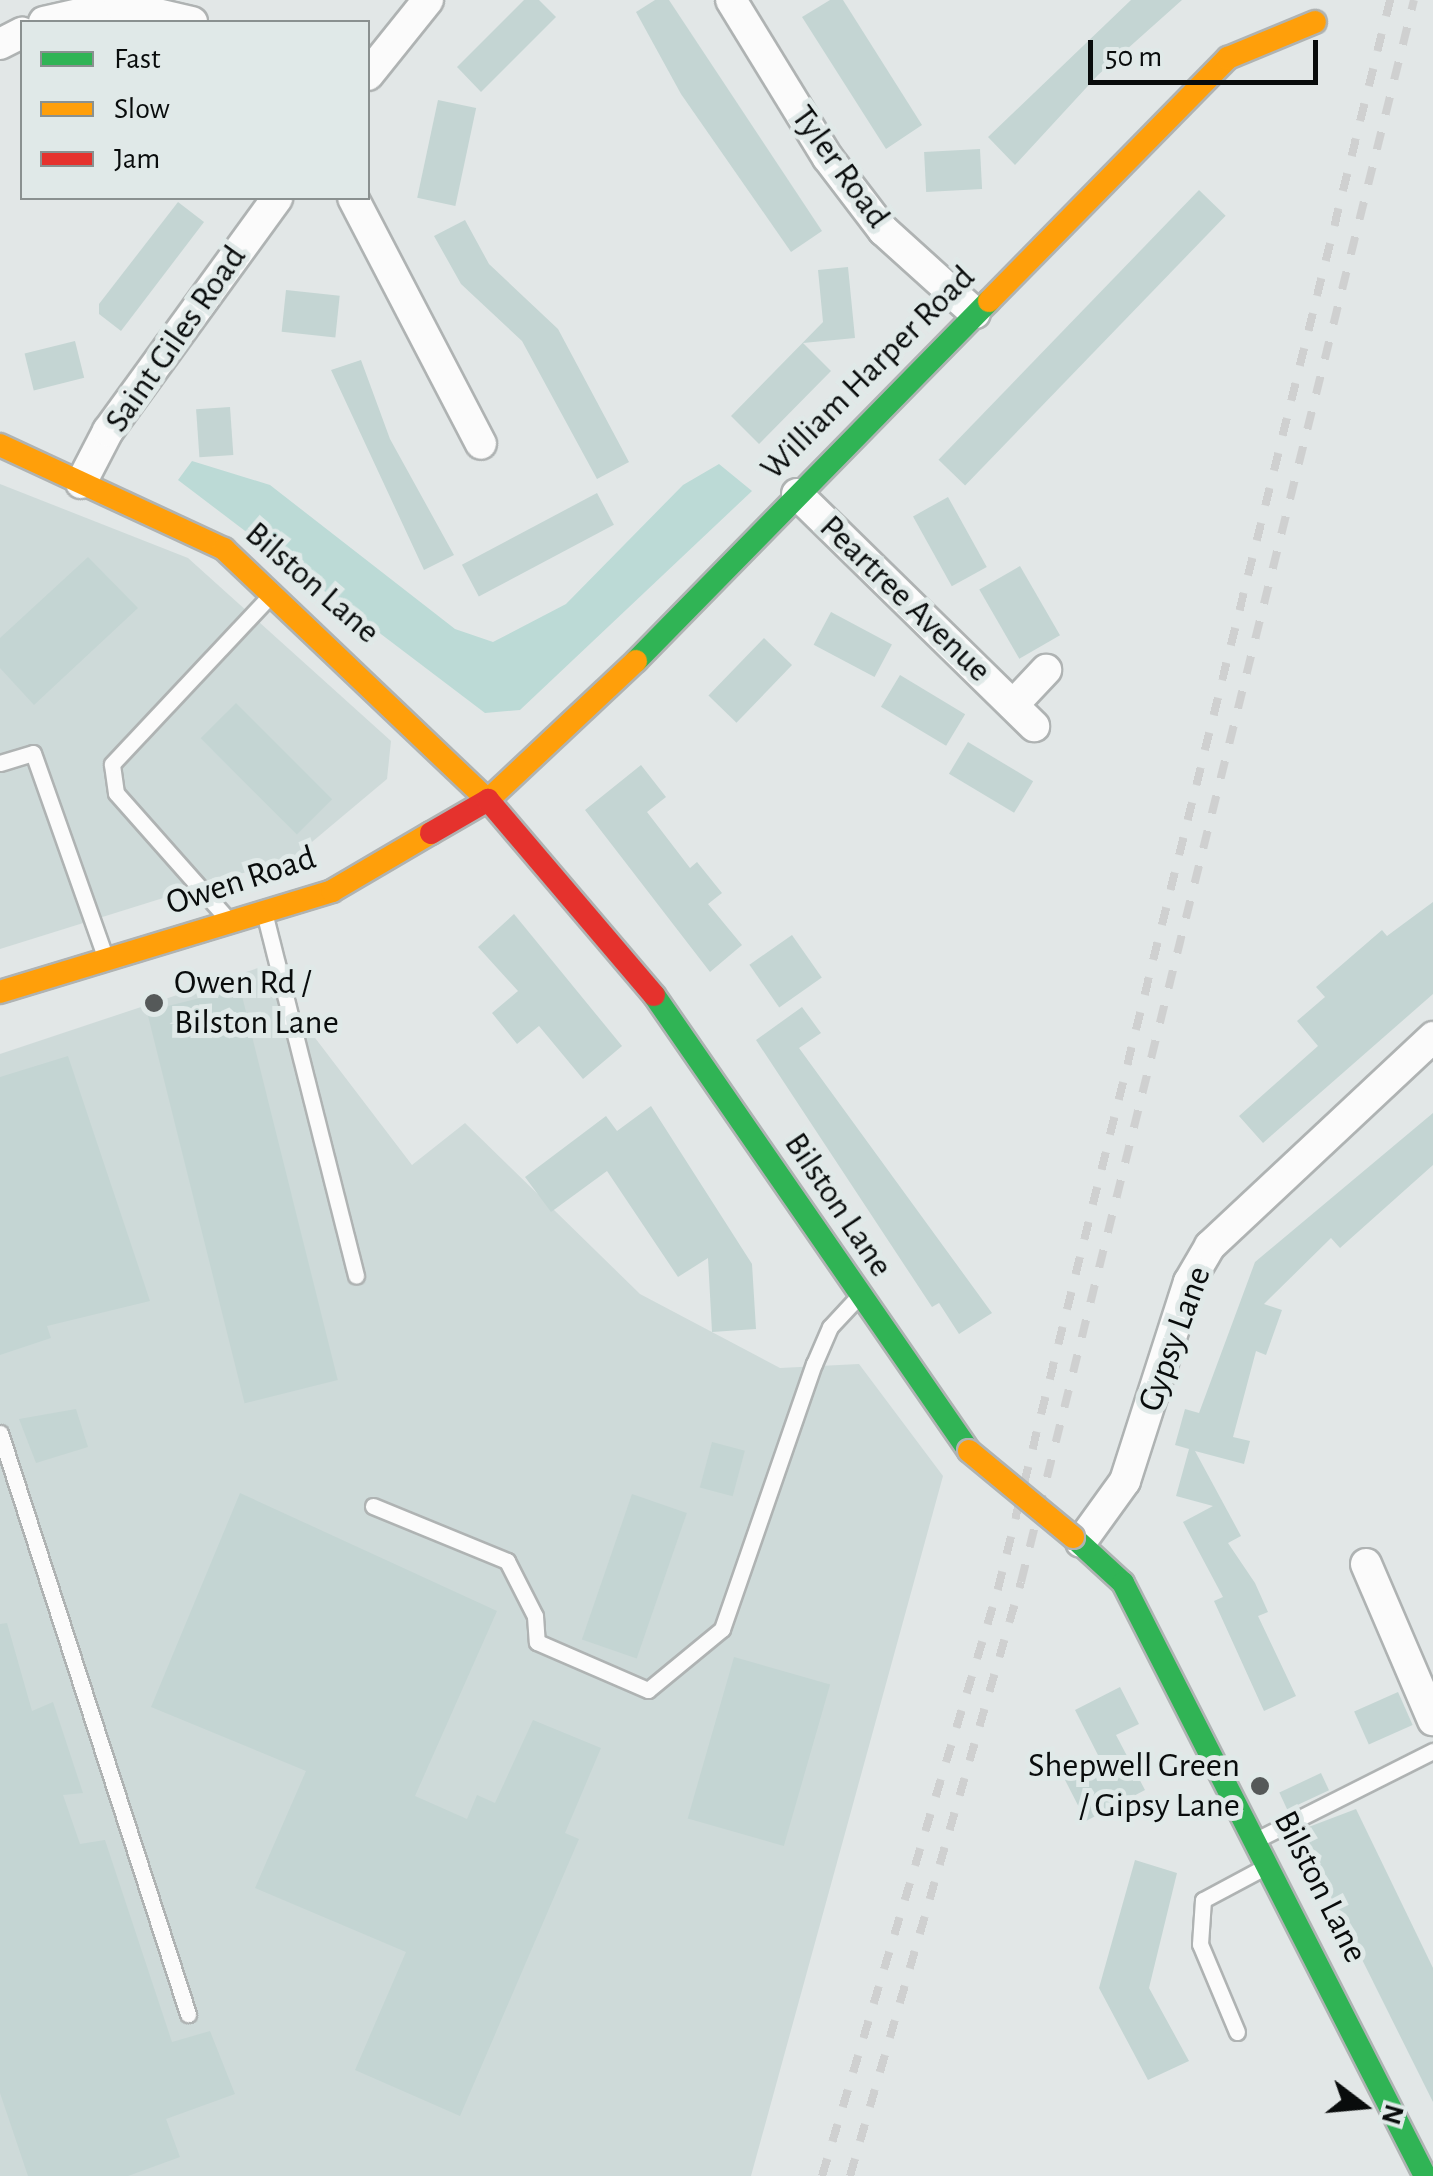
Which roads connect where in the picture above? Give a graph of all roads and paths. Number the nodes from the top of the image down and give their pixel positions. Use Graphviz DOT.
graph roads {
  1 [pos="428,0"];
  2 [pos="731,0"];
  3 [pos="53,20"];
  4 [pos="184,20"];
  5 [pos="1315,22"];
  6 [pos="370,72"];
  7 [pos="276,200"];
  8 [pos="354,200"];
  9 [pos="975,313"];
  10 [pos="0,444"];
  11 [pos="482,444"];
  12 [pos="81,484"];
  13 [pos="797,494"];
  14 [pos="271,594"];
  15 [pos="1046,670"];
  16 [pos="0,763"];
  17 [pos="488,800"];
  18 [pos="264,912"];
  19 [pos="231,922"];
  20 [pos="106,960"];
  21 [pos="0,992"];
  22 [pos="1433,1036"];
  23 [pos="356,1276"];
  24 [pos="858,1297"];
  25 [pos="0,1433"];
  26 [pos="373,1506"];
  27 [pos="1077,1540"];
  28 [pos="1366,1564"];
  29 [pos="1433,1720"];
  30 [pos="1433,1750"];
  31 [pos="1257,1839"];
  32 [pos="1270,1865"];
  33 [pos="188,2014"];
  34 [pos="1237,2032"];
  35 [pos="1425,2176"];
  1 -- 6 [label="street"];
  2 -- 9 [label="street, Tyler Road"];
  3 -- 4 [label="street"];
  5 -- 9 [label="main road, William Harper Road"];
  7 -- 12 [label="street, Saint Giles Road"];
  8 -- 11 [label="street"];
  9 -- 13 [label="main road, William Harper Road"];
  10 -- 12 [label="main road, Bilston Lane"];
  12 -- 14 [label="main road, Bilston Lane"];
  13 -- 15 [label="street, Peartree Avenue"];
  13 -- 17 [label="main road, William Harper Road"];
  14 -- 17 [label="main road, Bilston Lane"];
  14 -- 19 [label="lane"];
  16 -- 20 [label="lane"];
  17 -- 18 [label="main road, Owen Road"];
  17 -- 24 [label="main road, Bilston Lane"];
  18 -- 19 [label="main road, Owen Road"];
  18 -- 23 [label="lane"];
  19 -- 20 [label="main road, Owen Road"];
  20 -- 21 [label="main road, Owen Road"];
  22 -- 27 [label="street, Gypsy Lane"];
  24 -- 26 [label="lane"];
  24 -- 27 [label="main road, Bilston Lane, bridge"];
  25 -- 33 [label="lane"];
  27 -- 31 [label="main road, Bilston Lane"];
  28 -- 29 [label="street"];
  30 -- 31 [label="lane"];
  31 -- 32 [label="main road, Bilston Lane"];
  32 -- 34 [label="lane"];
  32 -- 35 [label="main road, Bilston Lane"];
}
